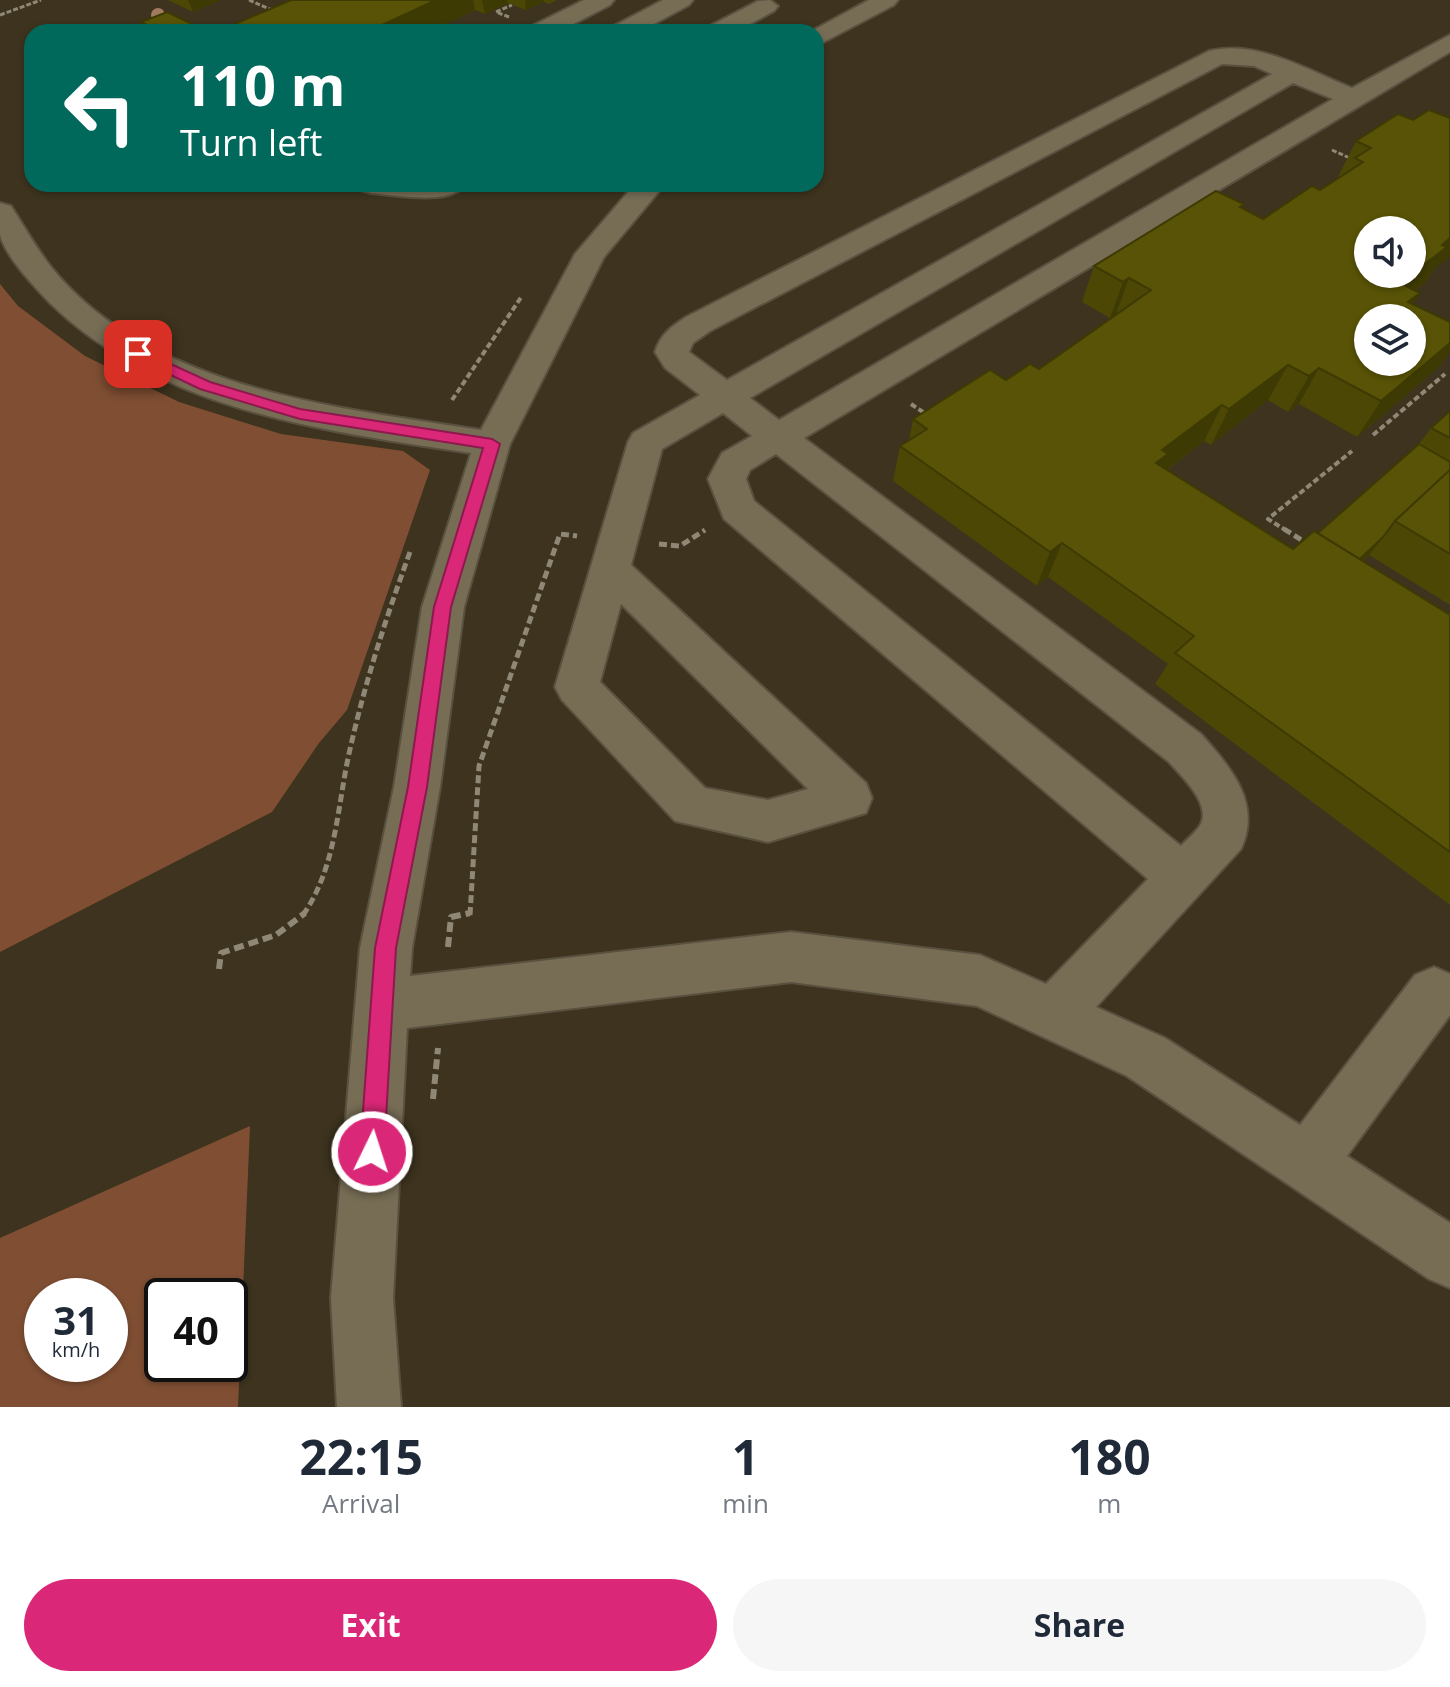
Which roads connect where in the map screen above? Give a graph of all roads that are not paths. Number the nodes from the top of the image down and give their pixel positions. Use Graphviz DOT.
graph roads {
  1 [pos="602,0"];
  2 [pos="681,0"];
  3 [pos="886,0"];
  4 [pos="771,3"];
  5 [pos="555,24"];
  6 [pos="636,24"];
  7 [pos="732,24"];
  8 [pos="758,24"];
  9 [pos="824,35"];
  10 [pos="1450,42"];
  11 [pos="1292,73"];
  12 [pos="1355,99"];
  13 [pos="644,192"];
  14 [pos="0,212"];
  15 [pos="725,396"];
  16 [pos="779,438"];
  17 [pos="492,444"];
  18 [pos="610,569"];
  19 [pos="1183,878"];
  20 [pos="1434,993"];
  21 [pos="382,1005"];
  22 [pos="1054,1014"];
  23 [pos="1307,1163"];
  24 [pos="1450,1258"];
  25 [pos="369,1407"];
  1 -- 5 [label="street"];
  2 -- 6 [label="street"];
  3 -- 9 [label="street"];
  4 -- 7 [label="street"];
  4 -- 8 [label="street"];
  10 -- 12 [label="street"];
  11 -- 12 [label="street"];
  11 -- 15 [label="street"];
  11 -- 15 [label="street"];
  12 -- 16 [label="street"];
  13 -- 17 [label="street"];
  14 -- 17 [label="street"];
  15 -- 16 [label="street"];
  15 -- 18 [label="street"];
  16 -- 19 [label="street"];
  16 -- 19 [label="street"];
  17 -- 21 [label="street"];
  18 -- 18 [label="street"];
  19 -- 22 [label="street"];
  20 -- 23 [label="street"];
  21 -- 22 [label="street"];
  21 -- 25 [label="street"];
  22 -- 23 [label="street"];
  23 -- 24 [label="street"];
}
